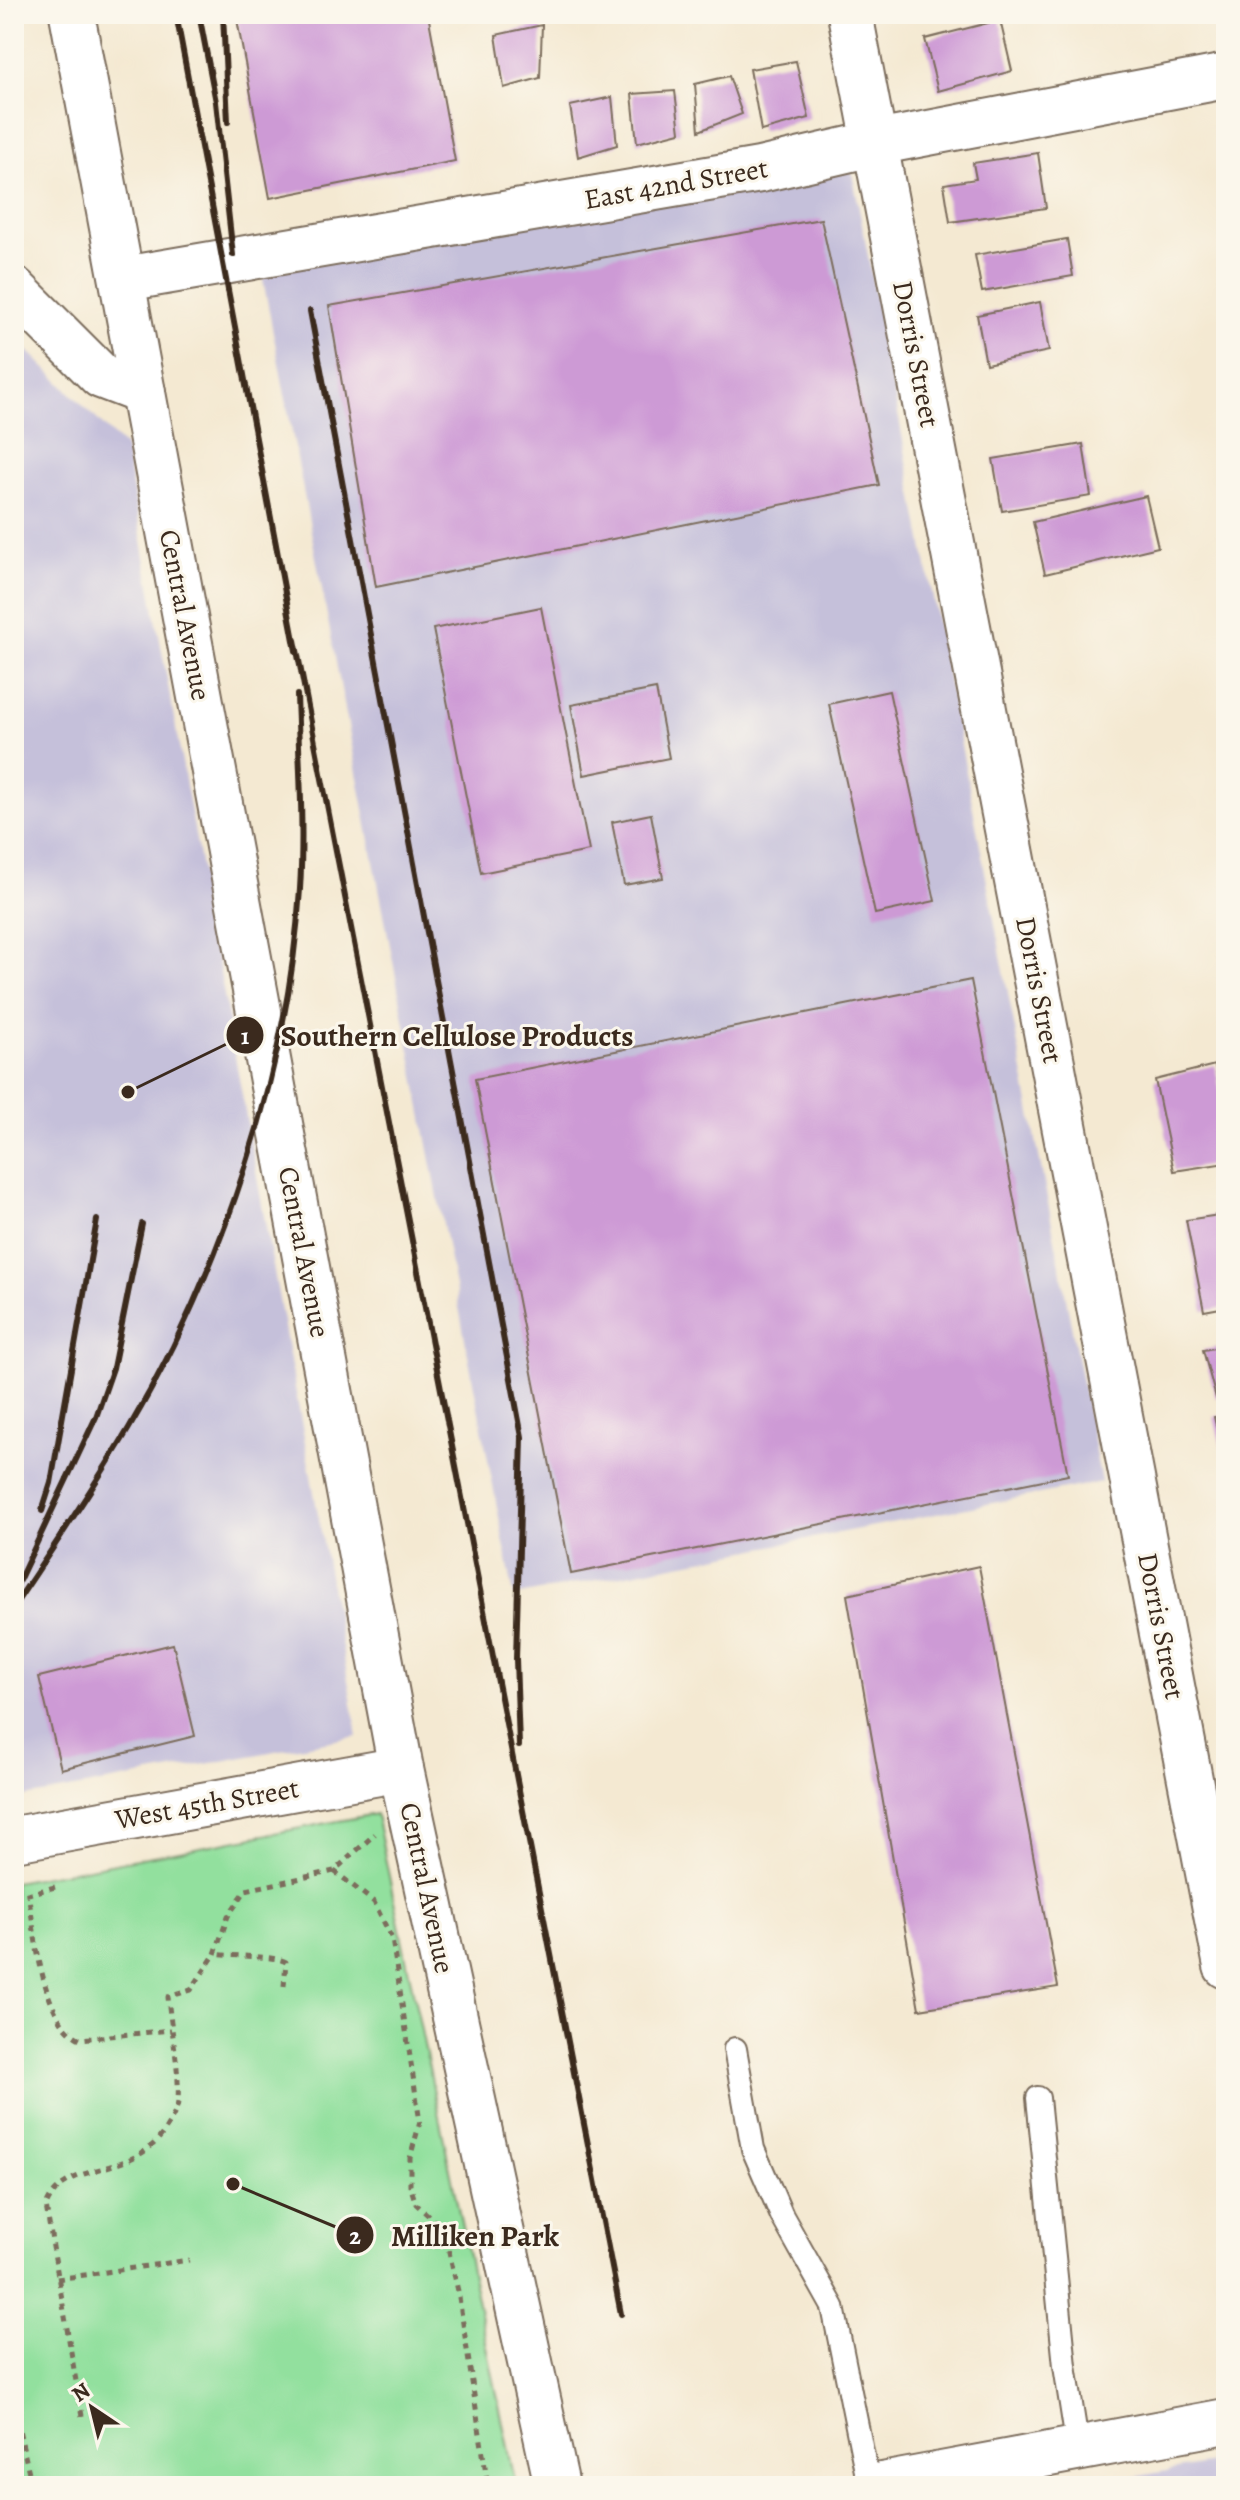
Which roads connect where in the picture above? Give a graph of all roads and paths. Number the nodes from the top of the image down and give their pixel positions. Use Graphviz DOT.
graph roads {
  1 [pos="72,14"];
  2 [pos="850,14"];
  3 [pos="1226,76"];
  4 [pos="876,143"];
  5 [pos="124,279"];
  6 [pos="14,289"];
  7 [pos="143,392"];
  8 [pos="405,1786"];
  9 [pos="14,1839"];
  10 [pos="334,1871"];
  11 [pos="55,1887"];
  12 [pos="28,1894"];
  13 [pos="14,1897"];
  14 [pos="215,1954"];
  15 [pos="1226,1966"];
  16 [pos="284,1986"];
  17 [pos="171,2030"];
  18 [pos="735,2049"];
  19 [pos="1038,2098"];
  20 [pos="189,2260"];
  21 [pos="57,2279"];
  22 [pos="14,2408"];
  23 [pos="82,2416"];
  24 [pos="1226,2421"];
  25 [pos="1078,2449"];
  26 [pos="32,2486"];
  27 [pos="488,2486"];
  28 [pos="557,2486"];
  29 [pos="869,2486"];
  30 [pos="877,2486"];
  1 -- 5 [label="street, Central Avenue"];
  2 -- 4 [label="street, Dorris Street"];
  3 -- 4 [label="street, East 42nd Street"];
  4 -- 5 [label="street, East 42nd Street"];
  4 -- 15 [label="street, Dorris Street"];
  5 -- 7 [label="street, Central Avenue"];
  6 -- 7 [label="street"];
  7 -- 8 [label="street, Central Avenue"];
  8 -- 9 [label="street, West 45th Street"];
  8 -- 10 [label="path"];
  8 -- 28 [label="street, Central Avenue"];
  10 -- 14 [label="path"];
  10 -- 27 [label="path"];
  11 -- 12 [label="path"];
  12 -- 13 [label="path"];
  12 -- 17 [label="path"];
  14 -- 16 [label="path"];
  14 -- 17 [label="path"];
  17 -- 21 [label="path"];
  18 -- 29 [label="lane"];
  19 -- 25 [label="lane"];
  20 -- 21 [label="path"];
  21 -- 23 [label="path"];
  22 -- 26 [label="path"];
  24 -- 25 [label="street"];
  25 -- 30 [label="street"];
}
